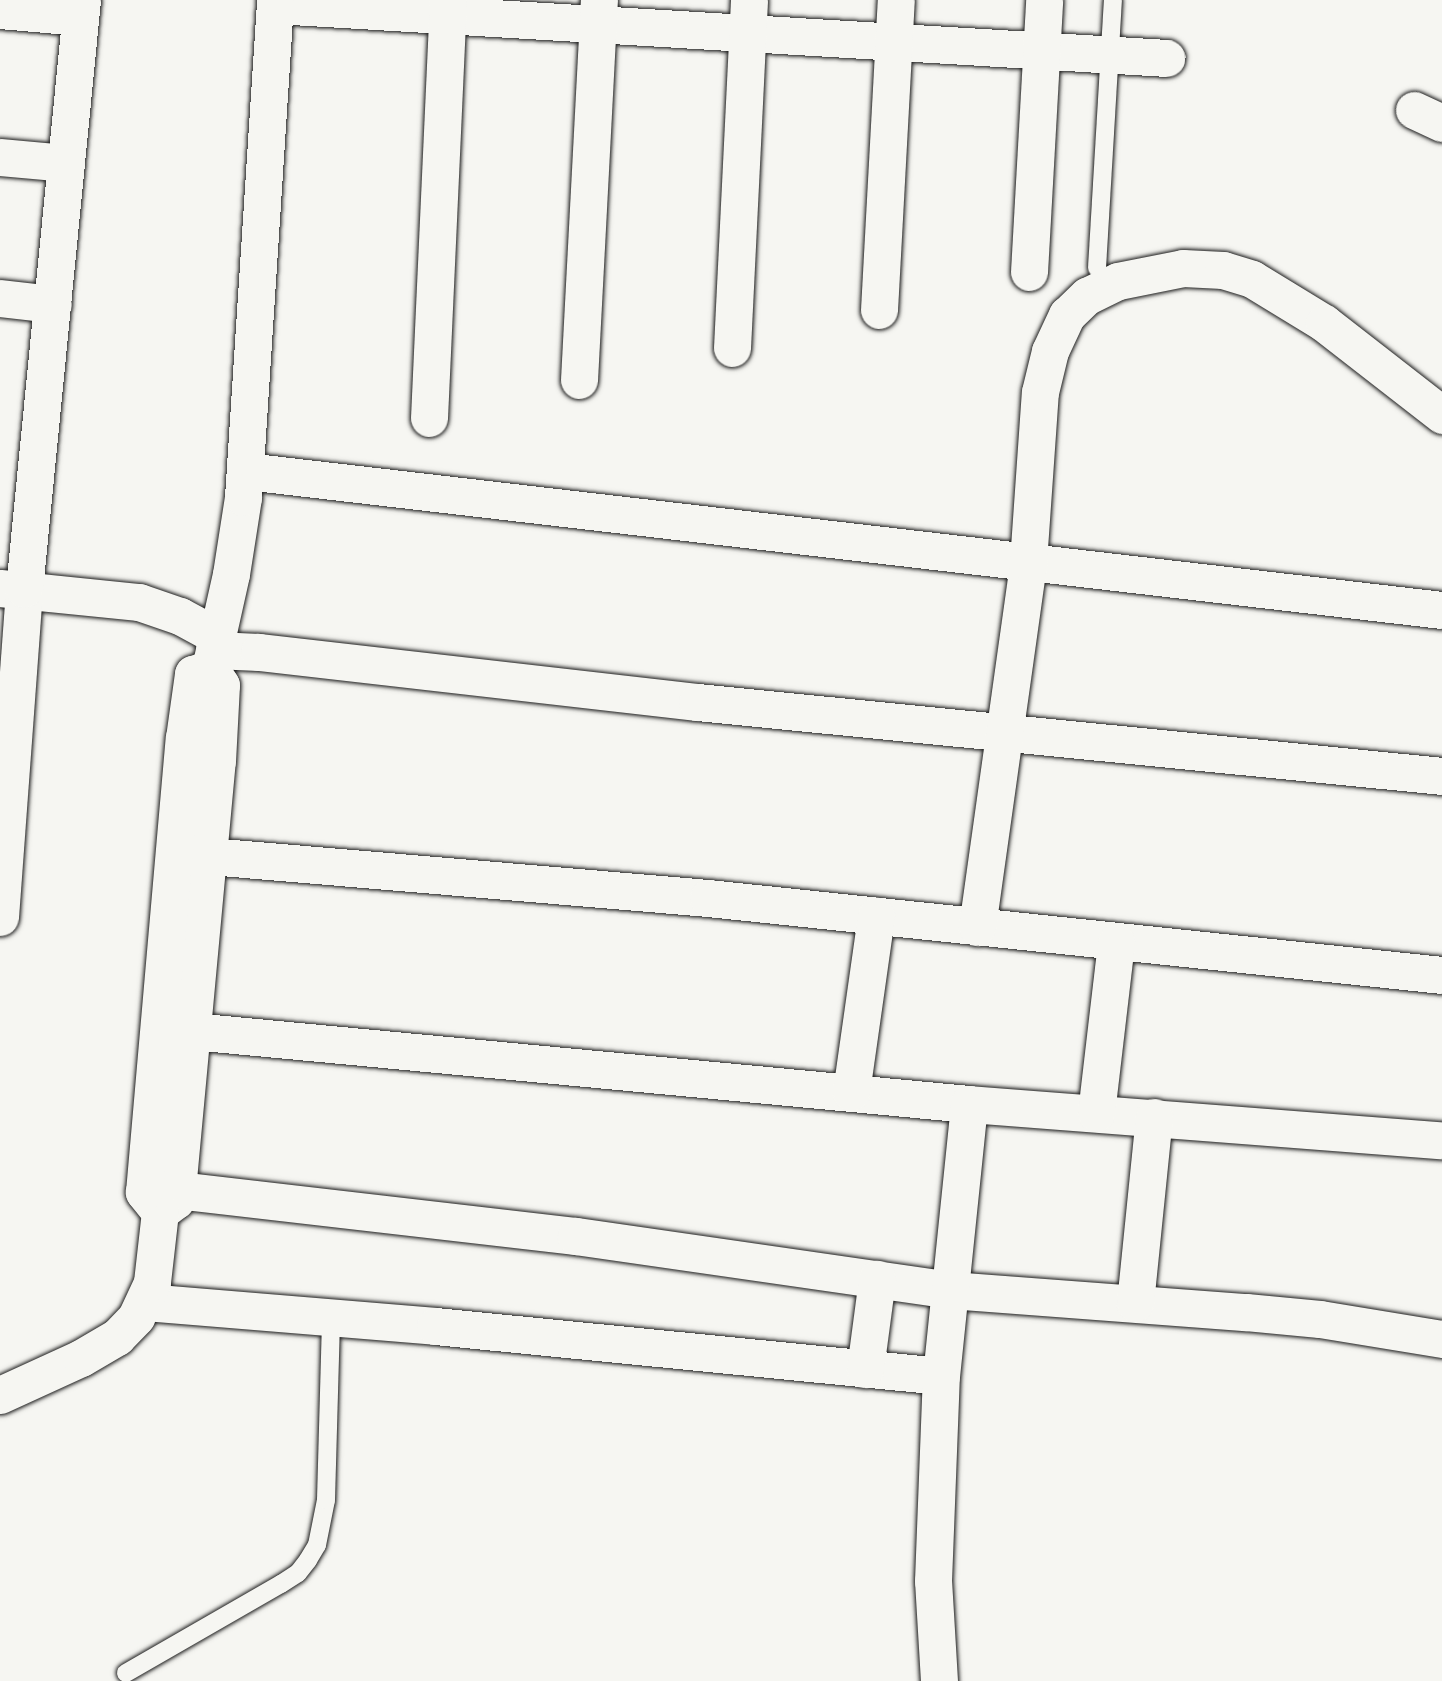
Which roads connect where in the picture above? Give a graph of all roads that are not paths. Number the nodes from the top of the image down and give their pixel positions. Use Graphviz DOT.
graph roads {
  1 [pos="896,0"];
  2 [pos="1044,0"];
  3 [pos="1113,0"];
  4 [pos="275,3"];
  5 [pos="81,8"];
  6 [pos="448,8"];
  7 [pos="0,10"];
  8 [pos="598,12"];
  9 [pos="749,16"];
  10 [pos="894,42"];
  11 [pos="1041,51"];
  12 [pos="1110,55"];
  13 [pos="1166,58"];
  14 [pos="0,157"];
  15 [pos="66,163"];
  16 [pos="1097,268"];
  17 [pos="1029,272"];
  18 [pos="0,298"];
  19 [pos="53,304"];
  20 [pos="879,310"];
  21 [pos="732,348"];
  22 [pos="579,380"];
  23 [pos="1442,415"];
  24 [pos="429,418"];
  25 [pos="246,471"];
  26 [pos="1028,562"];
  27 [pos="12,589"];
  28 [pos="1442,610"];
  29 [pos="213,651"];
  30 [pos="1007,731"];
  31 [pos="1442,776"];
  32 [pos="209,856"];
  33 [pos="876,916"];
  34 [pos="0,917"];
  35 [pos="977,927"];
  36 [pos="1116,942"];
  37 [pos="1442,975"];
  38 [pos="192,1031"];
  39 [pos="851,1093"];
  40 [pos="969,1104"];
  41 [pos="1096,1113"];
  42 [pos="1154,1117"];
  43 [pos="1442,1140"];
  44 [pos="168,1201"];
  45 [pos="877,1279"];
  46 [pos="950,1290"];
  47 [pos="145,1302"];
  48 [pos="1135,1303"];
  49 [pos="331,1317"];
  50 [pos="1442,1339"];
  51 [pos="865,1369"];
  52 [pos="941,1377"];
  53 [pos="0,1395"];
  54 [pos="126,1673"];
  55 [pos="939,1681"];
  1 -- 10 [label="street"];
  2 -- 11 [label="street"];
  3 -- 12 [label="lane"];
  4 -- 6 [label="street"];
  4 -- 25 [label="street"];
  5 -- 7 [label="street"];
  5 -- 15 [label="street"];
  6 -- 8 [label="street"];
  6 -- 24 [label="street"];
  8 -- 9 [label="street"];
  8 -- 22 [label="street"];
  9 -- 10 [label="street"];
  9 -- 21 [label="street"];
  10 -- 11 [label="street"];
  10 -- 20 [label="street"];
  11 -- 12 [label="street"];
  11 -- 17 [label="street"];
  12 -- 13 [label="street"];
  12 -- 16 [label="lane"];
  14 -- 15 [label="street"];
  15 -- 19 [label="street"];
  18 -- 19 [label="street"];
  19 -- 27 [label="street"];
  23 -- 26 [label="street"];
  25 -- 26 [label="street"];
  25 -- 29 [label="street"];
  26 -- 28 [label="street"];
  26 -- 30 [label="street"];
  27 -- 29 [label="street"];
  27 -- 34 [label="street"];
  29 -- 30 [label="street"];
  29 -- 32 [label="street"];
  29 -- 44 [label="street"];
  30 -- 31 [label="street"];
  30 -- 35 [label="street"];
  32 -- 33 [label="street"];
  32 -- 38 [label="street"];
  33 -- 35 [label="street"];
  33 -- 39 [label="street"];
  35 -- 36 [label="street"];
  36 -- 37 [label="street"];
  36 -- 41 [label="street"];
  38 -- 39 [label="street"];
  38 -- 44 [label="street"];
  39 -- 40 [label="street"];
  40 -- 41 [label="street"];
  40 -- 46 [label="street"];
  41 -- 42 [label="street"];
  42 -- 43 [label="street"];
  42 -- 48 [label="street"];
  44 -- 45 [label="street"];
  44 -- 47 [label="street"];
  45 -- 46 [label="street"];
  45 -- 51 [label="street"];
  46 -- 48 [label="street"];
  46 -- 52 [label="street"];
  47 -- 49 [label="street"];
  47 -- 53 [label="street"];
  48 -- 50 [label="street"];
  49 -- 51 [label="street"];
  49 -- 54 [label="lane"];
  51 -- 52 [label="street"];
  52 -- 55 [label="street"];
}
